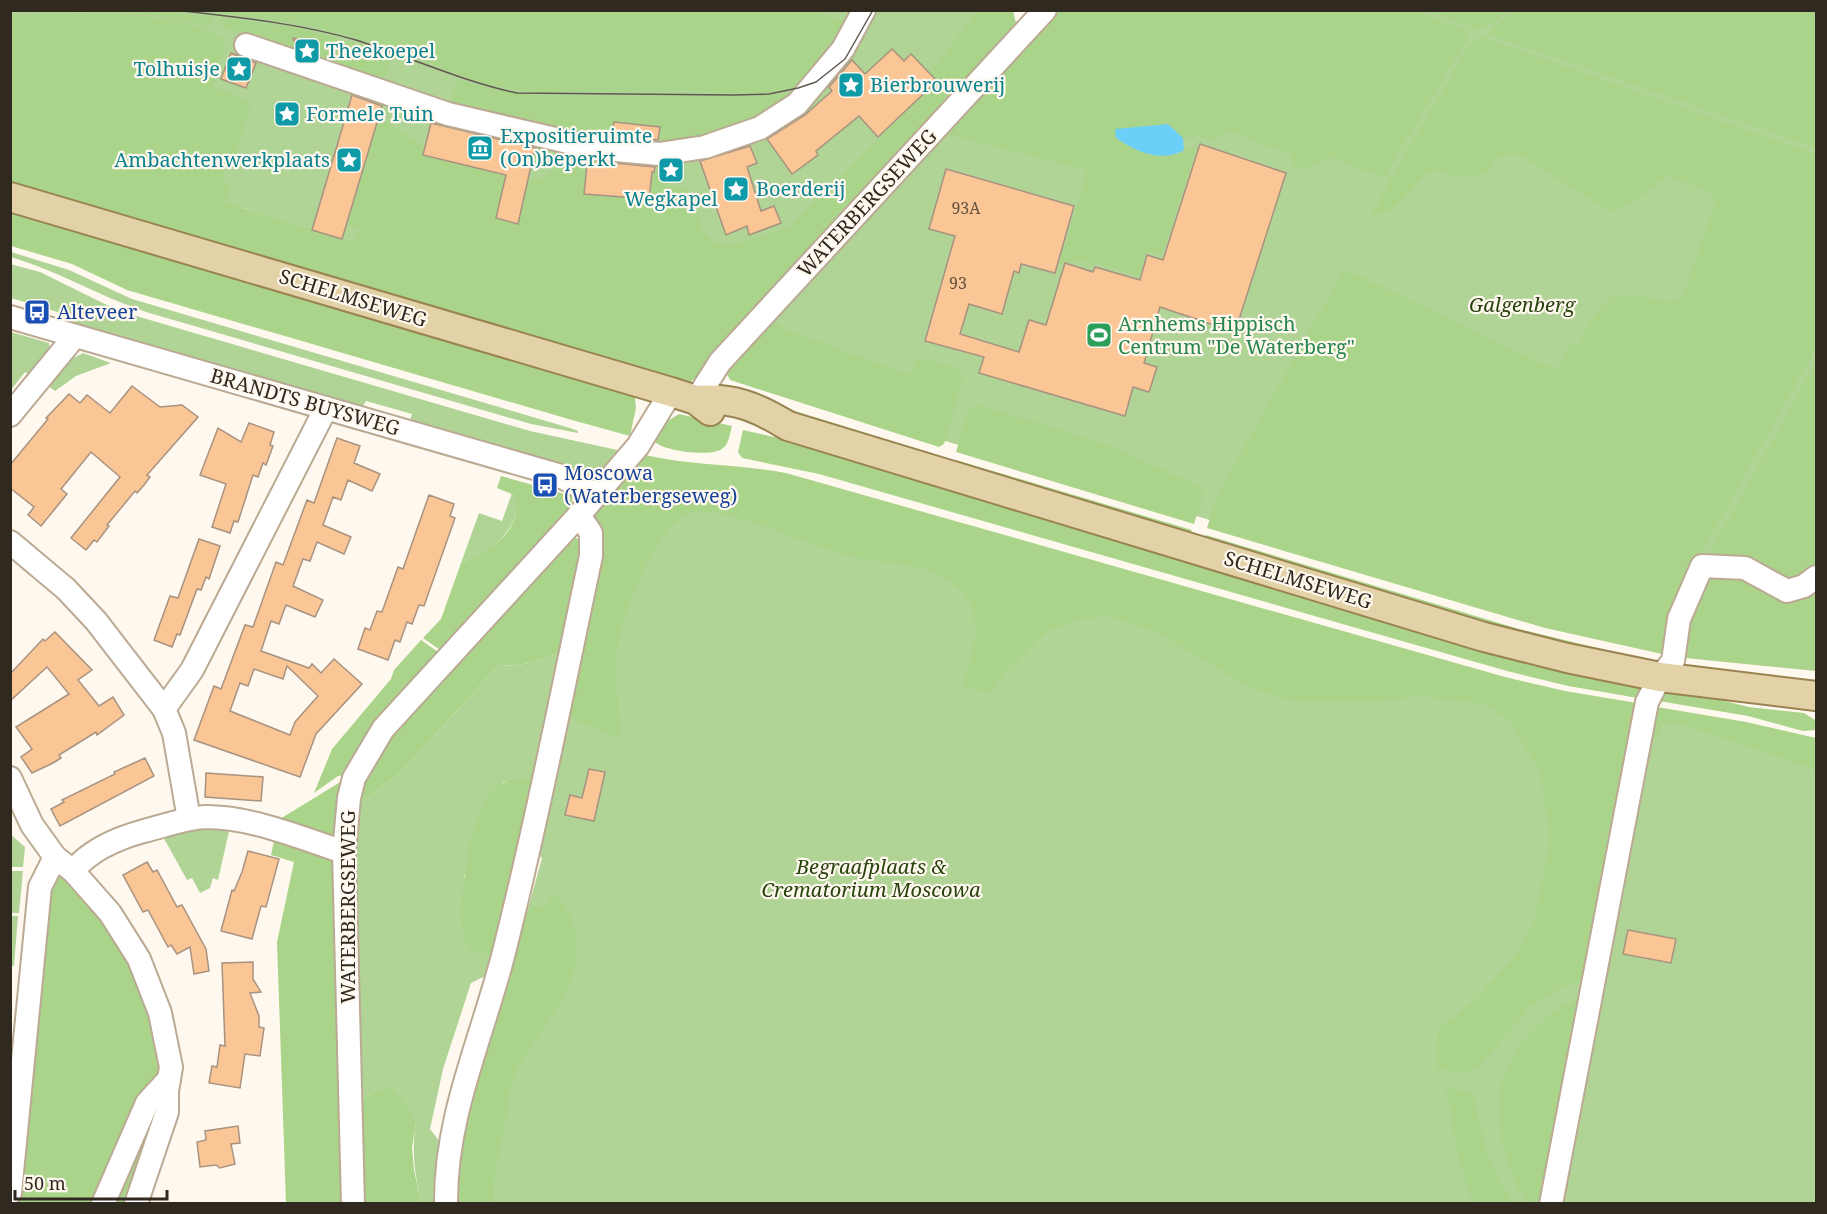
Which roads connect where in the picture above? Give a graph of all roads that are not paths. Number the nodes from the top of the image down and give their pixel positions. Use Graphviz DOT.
graph roads {
  1 [pos="864,10"];
  2 [pos="1045,10"];
  3 [pos="246,45"];
  4 [pos="10,197"];
  5 [pos="10,317"];
  6 [pos="75,336"];
  7 [pos="683,396"];
  8 [pos="326,408"];
  9 [pos="10,415"];
  10 [pos="596,495"];
  11 [pos="579,515"];
  12 [pos="10,542"];
  13 [pos="1816,577"];
  14 [pos="1660,677"];
  15 [pos="1815,700"];
  16 [pos="164,709"];
  17 [pos="10,778"];
  18 [pos="10,811"];
  19 [pos="189,819"];
  20 [pos="44,841"];
  21 [pos="344,852"];
  22 [pos="73,871"];
  23 [pos="21,984"];
  24 [pos="169,1078"];
  25 [pos="10,1194"];
  26 [pos="103,1203"];
  27 [pos="136,1203"];
  28 [pos="353,1203"];
  29 [pos="446,1203"];
  30 [pos="1551,1203"];
  1 -- 3 [label="street"];
  2 -- 7 [label="street, WATERBERGSEWEG"];
  4 -- 7 [label="main road, SCHELMSEWEG"];
  5 -- 6 [label="street, BRANDTS BUYSWEG"];
  6 -- 8 [label="street, BRANDTS BUYSWEG"];
  6 -- 9 [label="street"];
  7 -- 10 [label="street, WATERBERGSEWEG"];
  7 -- 14 [label="main road, SCHELMSEWEG"];
  8 -- 10 [label="street, BRANDTS BUYSWEG"];
  8 -- 16 [label="street"];
  10 -- 11 [label="street, WATERBERGSEWEG"];
  11 -- 21 [label="street, WATERBERGSEWEG"];
  11 -- 29 [label="street"];
  12 -- 16 [label="street"];
  13 -- 14 [label="street"];
  14 -- 15 [label="main road, SCHELMSEWEG"];
  14 -- 30 [label="street"];
  16 -- 19 [label="street"];
  17 -- 20 [label="street"];
  18 -- 20 [label="street"];
  19 -- 21 [label="street"];
  19 -- 22 [label="street"];
  20 -- 22 [label="street"];
  20 -- 23 [label="street"];
  21 -- 28 [label="street, WATERBERGSEWEG"];
  22 -- 24 [label="street"];
  23 -- 25 [label="street"];
  24 -- 26 [label="street"];
  24 -- 27 [label="street"];
}
